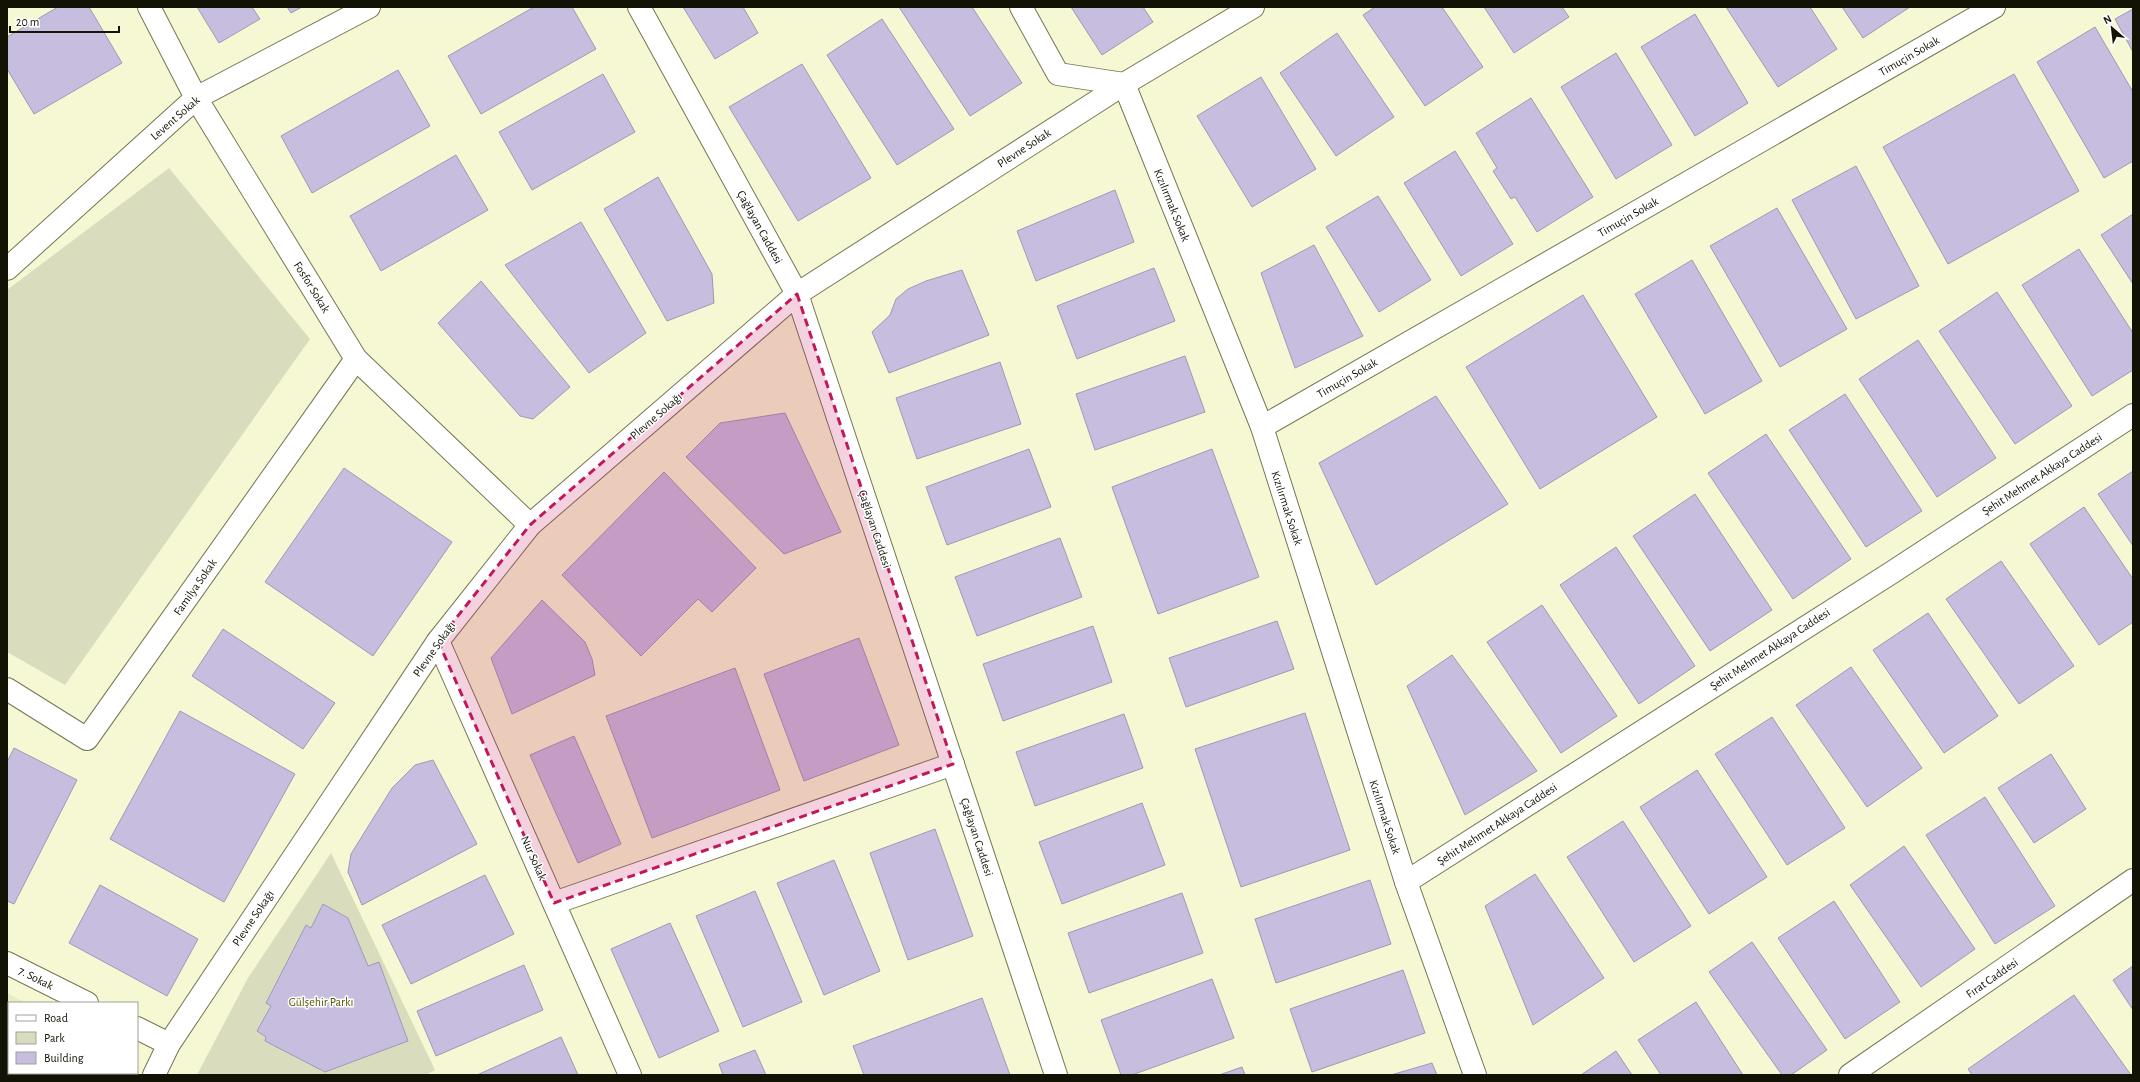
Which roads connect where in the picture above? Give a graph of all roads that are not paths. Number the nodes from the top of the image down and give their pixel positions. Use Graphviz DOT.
graph roads {
  1 [pos="149,7"];
  2 [pos="369,7"];
  3 [pos="639,7"];
  4 [pos="1021,7"];
  5 [pos="1253,7"];
  6 [pos="1994,7"];
  7 [pos="1124,84"];
  8 [pos="196,98"];
  9 [pos="7,269"];
  10 [pos="797,294"];
  11 [pos="356,359"];
  12 [pos="2133,415"];
  13 [pos="1262,427"];
  14 [pos="530,525"];
  15 [pos="438,641"];
  16 [pos="7,689"];
  17 [pos="953,764"];
  18 [pos="2133,880"];
  19 [pos="1406,882"];
  20 [pos="554,903"];
  21 [pos="7,963"];
  22 [pos="85,1002"];
  23 [pos="138,1028"];
  24 [pos="169,1044"];
  25 [pos="154,1075"];
  26 [pos="630,1075"];
  27 [pos="1056,1075"];
  28 [pos="1475,1075"];
  29 [pos="1850,1075"];
  1 -- 8 [label="street, Fosfor Sokak"];
  2 -- 8 [label="street, Levent Sokak"];
  3 -- 10 [label="street, Çağlayan Caddesi"];
  4 -- 7 [label="street"];
  5 -- 7 [label="street, Plevne Sokak"];
  6 -- 13 [label="street, Timuçin Sokak"];
  7 -- 10 [label="street, Plevne Sokak"];
  7 -- 13 [label="street, Kızılırmak Sokak"];
  8 -- 9 [label="street, Levent Sokak"];
  8 -- 11 [label="street, Fosfor Sokak"];
  10 -- 14 [label="street, Plevne Sokağı"];
  10 -- 17 [label="street, Çağlayan Caddesi"];
  11 -- 14 [label="street, Fosfor Sokak"];
  11 -- 16 [label="street, Familya Sokak"];
  12 -- 19 [label="street, Şehit Mehmet Akkaya Caddesi"];
  13 -- 19 [label="street, Kızılırmak Sokak"];
  14 -- 15 [label="street, Plevne Sokağı"];
  15 -- 20 [label="street, Nur Sokak"];
  15 -- 24 [label="street, Plevne Sokağı"];
  17 -- 20 [label="street"];
  17 -- 27 [label="street, Çağlayan Caddesi"];
  18 -- 29 [label="street, Fırat Caddesi"];
  19 -- 28 [label="street, Kızılırmak Sokak"];
  20 -- 26 [label="street, Nur Sokak"];
  21 -- 22 [label="street, 7. Sokak"];
  23 -- 24 [label="street"];
  24 -- 25 [label="street, Plevne Sokağı"];
}
